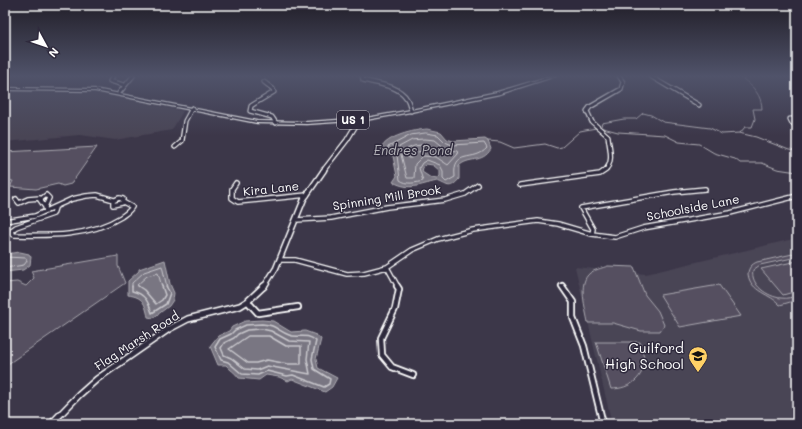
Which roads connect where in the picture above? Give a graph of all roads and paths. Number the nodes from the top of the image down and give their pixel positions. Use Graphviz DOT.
graph roads {
  1 [pos="134,96"];
  2 [pos="270,96"];
  3 [pos="405,96"];
  4 [pos="483,96"];
  5 [pos="609,96"];
  6 [pos="684,96"];
  7 [pos="699,105"];
  8 [pos="192,108"];
  9 [pos="411,111"];
  10 [pos="797,119"];
  11 [pos="359,120"];
  12 [pos="276,123"];
  13 [pos="797,126"];
  14 [pos="175,147"];
  15 [pos="236,183"];
  16 [pos="520,185"];
  17 [pos="478,186"];
  18 [pos="705,189"];
  19 [pos="307,195"];
  20 [pos="797,196"];
  21 [pos="40,198"];
  22 [pos="16,199"];
  23 [pos="114,200"];
  24 [pos="123,202"];
  25 [pos="46,207"];
  26 [pos="54,208"];
  27 [pos="46,212"];
  28 [pos="296,220"];
  29 [pos="5,221"];
  30 [pos="592,234"];
  31 [pos="281,260"];
  32 [pos="387,267"];
  33 [pos="562,286"];
  34 [pos="248,302"];
  35 [pos="298,307"];
  36 [pos="413,375"];
  37 [pos="51,424"];
  38 [pos="603,424"];
  1 -- 8 [label="main road, US 1"];
  2 -- 12 [label="street"];
  3 -- 9 [label="street"];
  4 -- 9 [label="main road, US 1"];
  5 -- 16 [label="street"];
  6 -- 7 [label="street"];
  8 -- 12 [label="main road, US 1"];
  8 -- 14 [label="street"];
  9 -- 11 [label="main road, US 1"];
  10 -- 13 [label="street"];
  11 -- 12 [label="main road, US 1"];
  11 -- 19 [label="street, Flag Marsh Road"];
  15 -- 19 [label="street, Kira Lane"];
  17 -- 28 [label="street, Spinning Mill Brook"];
  18 -- 30 [label="street, Schoolside Lane"];
  19 -- 28 [label="street, Flag Marsh Road"];
  20 -- 30 [label="street, Schoolside Lane"];
  21 -- 22 [label="street"];
  21 -- 25 [label="street"];
  21 -- 25 [label="street"];
  23 -- 24 [label="street"];
  23 -- 24 [label="street"];
  23 -- 26 [label="street"];
  24 -- 26 [label="street"];
  25 -- 27 [label="street"];
  26 -- 27 [label="street"];
  27 -- 29 [label="street"];
  28 -- 31 [label="street, Flag Marsh Road"];
  30 -- 32 [label="street, Schoolside Lane"];
  31 -- 32 [label="street, Schoolside Lane"];
  31 -- 34 [label="street, Flag Marsh Road"];
  32 -- 36 [label="street"];
  33 -- 38 [label="street"];
  34 -- 35 [label="street"];
  34 -- 37 [label="street, Flag Marsh Road"];
}
